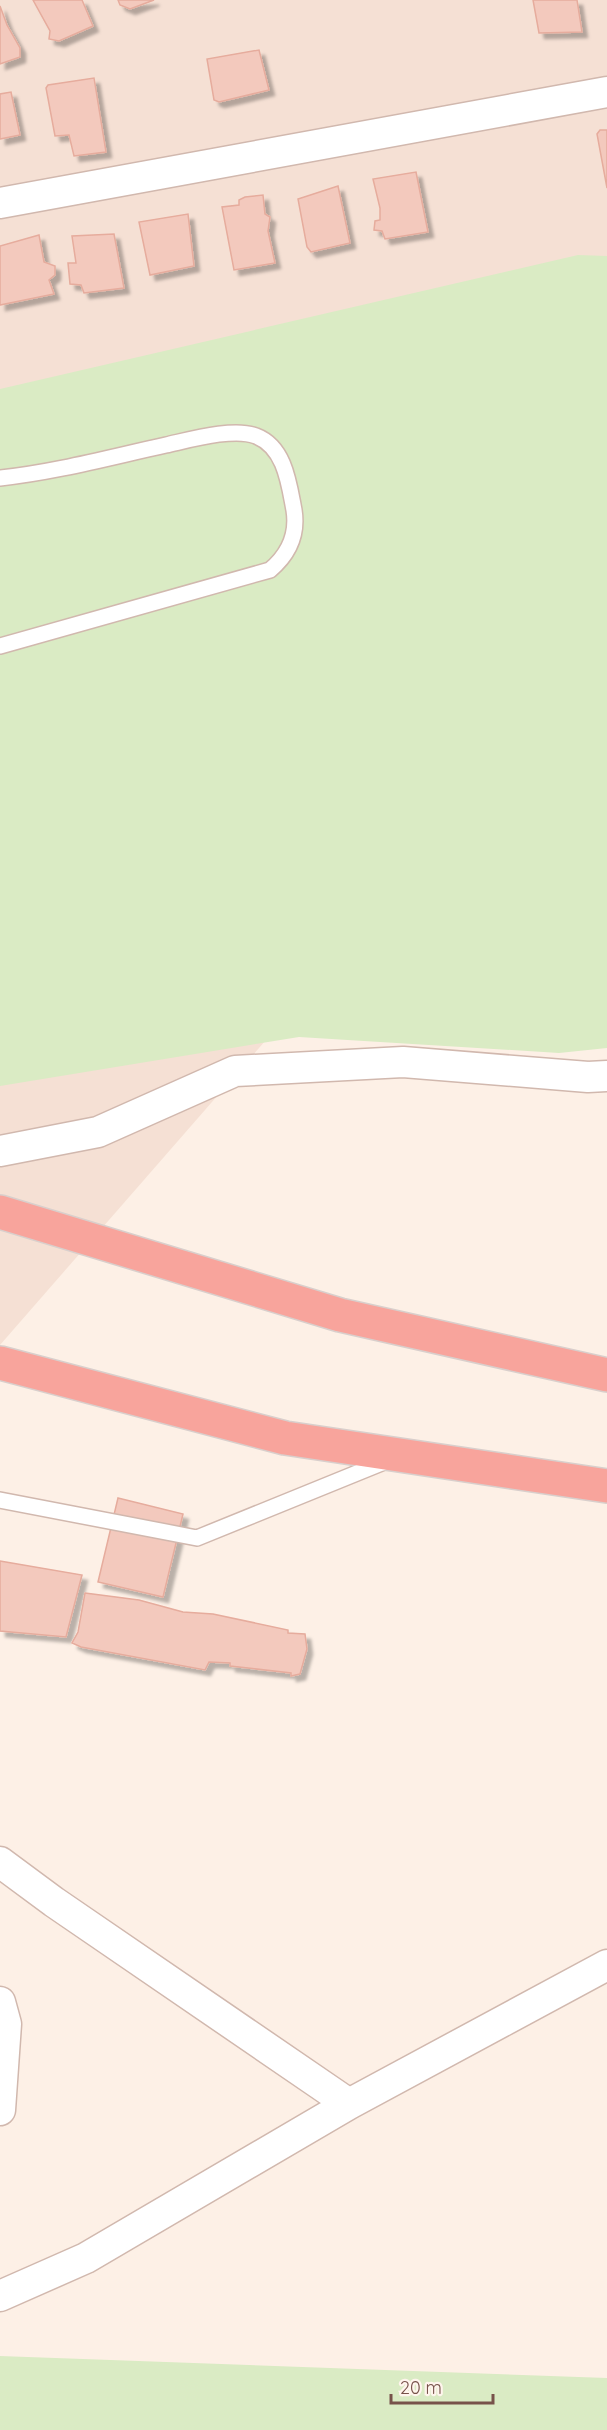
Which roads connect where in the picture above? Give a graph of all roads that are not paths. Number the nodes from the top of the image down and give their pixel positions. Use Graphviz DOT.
graph roads {
  1 [pos="607,93"];
  2 [pos="0,203"];
  3 [pos="0,478"];
  4 [pos="0,645"];
  5 [pos="607,1076"];
  6 [pos="0,1151"];
  7 [pos="0,1212"];
  8 [pos="0,1363"];
  9 [pos="607,1375"];
  10 [pos="401,1455"];
  11 [pos="607,1486"];
  12 [pos="0,1500"];
  13 [pos="0,1862"];
  14 [pos="607,1965"];
  15 [pos="0,2002"];
  16 [pos="349,2104"];
  17 [pos="0,2110"];
  18 [pos="0,2296"];
  1 -- 2 [label="street"];
  3 -- 4 [label="lane"];
  5 -- 6 [label="street"];
  7 -- 9 [label="highway"];
  8 -- 10 [label="highway"];
  10 -- 11 [label="highway"];
  10 -- 12 [label="lane"];
  13 -- 16 [label="street"];
  14 -- 16 [label="street"];
  15 -- 17 [label="street"];
  16 -- 18 [label="street"];
}
